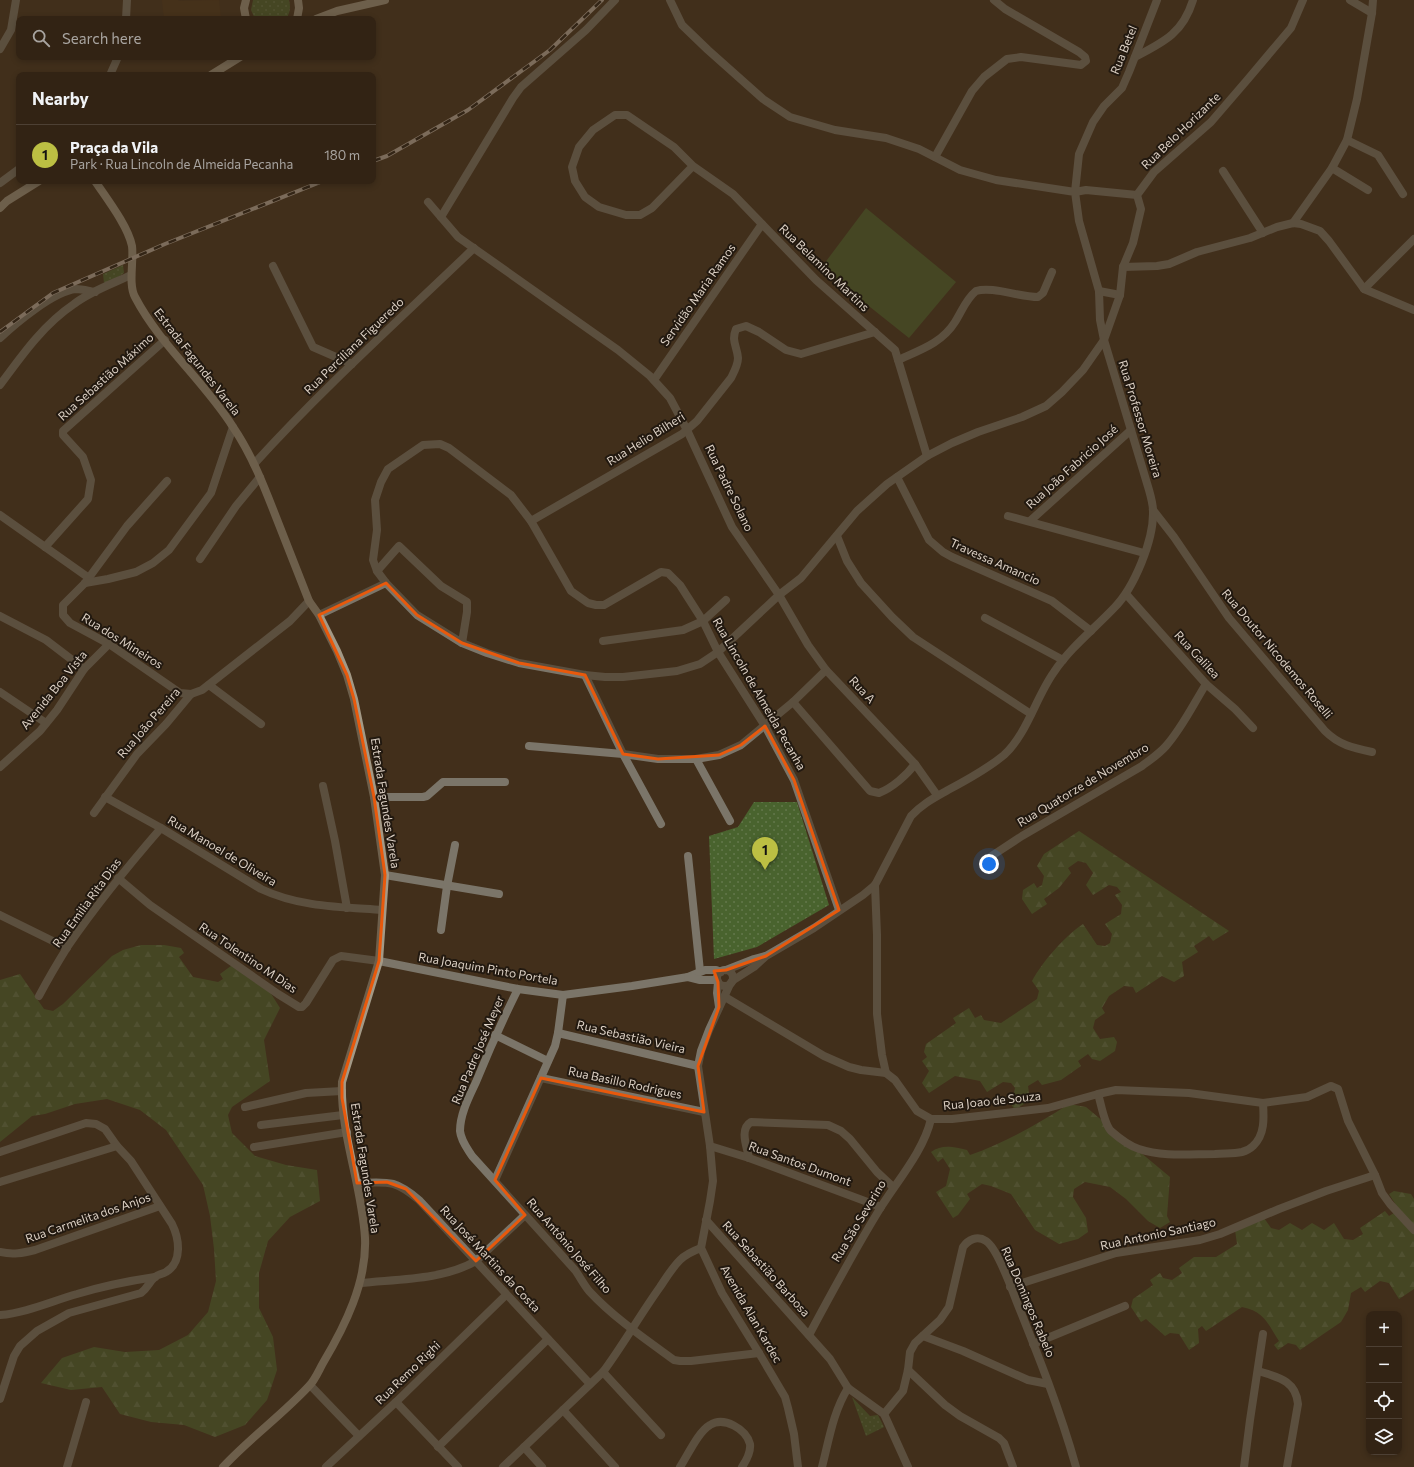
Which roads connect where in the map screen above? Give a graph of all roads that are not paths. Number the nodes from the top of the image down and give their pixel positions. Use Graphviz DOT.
graph roads {
  1 [pos="16,0"];
  2 [pos="127,0"];
  3 [pos="239,0"];
  4 [pos="298,0"];
  5 [pos="385,0"];
  6 [pos="615,0"];
  7 [pos="670,0"];
  8 [pos="994,0"];
  9 [pos="1157,0"];
  10 [pos="1193,0"];
  11 [pos="1303,0"];
  12 [pos="1350,0"];
  13 [pos="1373,0"];
  14 [pos="245,4"];
  15 [pos="1372,13"];
  16 [pos="126,16"];
  17 [pos="246,16"];
  18 [pos="298,16"];
  19 [pos="324,16"];
  20 [pos="15,30"];
  21 [pos="0,49"];
  22 [pos="1135,57"];
  23 [pos="117,60"];
  24 [pos="230,60"];
  25 [pos="235,60"];
  26 [pos="227,65"];
  27 [pos="111,72"];
  28 [pos="216,72"];
  29 [pos="1347,140"];
  30 [pos="935,157"];
  31 [pos="693,166"];
  32 [pos="1332,168"];
  33 [pos="16,171"];
  34 [pos="1223,171"];
  35 [pos="0,184"];
  36 [pos="34,184"];
  37 [pos="97,184"];
  38 [pos="1368,190"];
  39 [pos="1075,192"];
  40 [pos="1403,194"];
  41 [pos="1137,195"];
  42 [pos="428,202"];
  43 [pos="0,208"];
  44 [pos="440,217"];
  45 [pos="1292,223"];
  46 [pos="762,224"];
  47 [pos="1263,233"];
  48 [pos="1414,240"];
  49 [pos="474,248"];
  50 [pos="273,266"];
  51 [pos="1123,267"];
  52 [pos="1052,272"];
  53 [pos="132,275"];
  54 [pos="1364,289"];
  55 [pos="1099,291"];
  56 [pos="95,292"];
  57 [pos="1120,295"];
  58 [pos="1414,310"];
  59 [pos="875,332"];
  60 [pos="0,338"];
  61 [pos="164,340"];
  62 [pos="1104,340"];
  63 [pos="898,360"];
  64 [pos="352,364"];
  65 [pos="654,380"];
  66 [pos="0,385"];
  67 [pos="233,427"];
  68 [pos="687,430"];
  69 [pos="1131,430"];
  70 [pos="927,456"];
  71 [pos="254,464"];
  72 [pos="260,477"];
  73 [pos="897,477"];
  74 [pos="167,481"];
  75 [pos="1153,510"];
  76 [pos="0,515"];
  77 [pos="1008,516"];
  78 [pos="531,521"];
  79 [pos="1030,521"];
  80 [pos="837,536"];
  81 [pos="45,547"];
  82 [pos="1144,553"];
  83 [pos="200,559"];
  84 [pos="377,571"];
  85 [pos="87,581"];
  86 [pos="386,583"];
  87 [pos="1126,594"];
  88 [pos="779,595"];
  89 [pos="726,600"];
  90 [pos="309,601"];
  91 [pos="319,615"];
  92 [pos="0,616"];
  93 [pos="985,618"];
  94 [pos="703,622"];
  95 [pos="1091,631"];
  96 [pos="603,641"];
  97 [pos="462,643"];
  98 [pos="108,644"];
  99 [pos="718,652"];
  100 [pos="1063,660"];
  101 [pos="84,669"];
  102 [pos="826,670"];
  103 [pos="585,675"];
  104 [pos="1206,684"];
  105 [pos="209,685"];
  106 [pos="0,692"];
  107 [pos="191,694"];
  108 [pos="792,702"];
  109 [pos="1031,714"];
  110 [pos="46,723"];
  111 [pos="261,724"];
  112 [pos="765,726"];
  113 [pos="1253,728"];
  114 [pos="529,746"];
  115 [pos="1372,752"];
  116 [pos="624,754"];
  117 [pos="696,759"];
  118 [pos="915,764"];
  119 [pos="0,767"];
  120 [pos="505,782"];
  121 [pos="323,786"];
  122 [pos="937,795"];
  123 [pos="105,797"];
  124 [pos="374,797"];
  125 [pos="94,813"];
  126 [pos="730,821"];
  127 [pos="661,824"];
  128 [pos="161,828"];
  129 [pos="455,845"];
  130 [pos="688,856"];
  131 [pos="990,857"];
  132 [pos="385,875"];
  133 [pos="118,878"];
  134 [pos="875,885"];
  135 [pos="447,886"];
  136 [pos="499,894"];
  137 [pos="347,908"];
  138 [pos="382,910"];
  139 [pos="839,910"];
  140 [pos="0,915"];
  141 [pos="441,930"];
  142 [pos="67,948"];
  143 [pos="766,956"];
  144 [pos="378,961"];
  145 [pos="723,971"];
  146 [pos="700,972"];
  147 [pos="688,977"];
  148 [pos="718,981"];
  149 [pos="731,983"];
  150 [pos="518,989"];
  151 [pos="563,995"];
  152 [pos="39,996"];
  153 [pos="725,997"];
  154 [pos="719,1007"];
  155 [pos="558,1033"];
  156 [pos="495,1035"];
  157 [pos="548,1061"];
  158 [pos="698,1066"];
  159 [pos="886,1073"];
  160 [pos="541,1078"];
  161 [pos="342,1091"];
  162 [pos="1098,1094"];
  163 [pos="1263,1103"];
  164 [pos="245,1107"];
  165 [pos="704,1112"];
  166 [pos="344,1115"];
  167 [pos="931,1119"];
  168 [pos="260,1125"];
  169 [pos="347,1132"];
  170 [pos="117,1146"];
  171 [pos="710,1146"];
  172 [pos="254,1147"];
  173 [pos="0,1152"];
  174 [pos="749,1158"];
  175 [pos="1375,1175"];
  176 [pos="495,1180"];
  177 [pos="0,1182"];
  178 [pos="357,1183"];
  179 [pos="893,1188"];
  180 [pos="160,1206"];
  181 [pos="881,1207"];
  182 [pos="525,1215"];
  183 [pos="706,1220"];
  184 [pos="1414,1230"];
  185 [pos="701,1248"];
  186 [pos="0,1252"];
  187 [pos="476,1261"];
  188 [pos="155,1277"];
  189 [pos="360,1283"];
  190 [pos="1010,1287"];
  191 [pos="506,1295"];
  192 [pos="1125,1306"];
  193 [pos="0,1315"];
  194 [pos="632,1329"];
  195 [pos="1263,1334"];
  196 [pos="809,1335"];
  197 [pos="923,1336"];
  198 [pos="548,1339"];
  199 [pos="1033,1344"];
  200 [pos="759,1353"];
  201 [pos="908,1370"];
  202 [pos="1258,1371"];
  203 [pos="603,1372"];
  204 [pos="590,1384"];
  205 [pos="1048,1384"];
  206 [pos="310,1385"];
  207 [pos="848,1388"];
  208 [pos="0,1394"];
  209 [pos="86,1402"];
  210 [pos="396,1402"];
  211 [pos="563,1410"];
  212 [pos="884,1414"];
  213 [pos="661,1435"];
  214 [pos="359,1436"];
  215 [pos="438,1447"];
  216 [pos="524,1447"];
  217 [pos="67,1467"];
  218 [pos="223,1467"];
  219 [pos="326,1467"];
  220 [pos="458,1467"];
  221 [pos="502,1467"];
  222 [pos="542,1467"];
  223 [pos="615,1467"];
  224 [pos="680,1467"];
  225 [pos="742,1467"];
  226 [pos="798,1467"];
  227 [pos="822,1467"];
  228 [pos="908,1467"];
  229 [pos="1013,1467"];
  230 [pos="1076,1467"];
  231 [pos="1244,1467"];
  232 [pos="1287,1467"];
  1 -- 20 [label="street"];
  2 -- 16 [label="street"];
  3 -- 14 [label="street"];
  4 -- 18 [label="street"];
  5 -- 19 [label="street"];
  6 -- 44 [label="street"];
  7 -- 30 [label="street"];
  8 -- 30 [label="street"];
  9 -- 22 [label="street, Rua Betel"];
  10 -- 22 [label="street"];
  11 -- 41 [label="street, Rua Belo Horizante"];
  12 -- 15 [label="street"];
  13 -- 15 [label="street"];
  14 -- 17 [label="street"];
  15 -- 29 [label="street"];
  20 -- 21 [label="street"];
  22 -- 39 [label="street, Rua Betel"];
  23 -- 27 [label="street"];
  24 -- 26 [label="street"];
  25 -- 26 [label="street"];
  26 -- 28 [label="street"];
  29 -- 32 [label="street"];
  29 -- 40 [label="street"];
  30 -- 39 [label="street"];
  31 -- 31 [label="street"];
  31 -- 46 [label="street, Rua Belamino Martins"];
  32 -- 38 [label="street"];
  32 -- 45 [label="street"];
  33 -- 35 [label="street"];
  34 -- 47 [label="street"];
  36 -- 43 [label="street"];
  37 -- 53 [label="street, Estrada Fagundes Varela"];
  39 -- 41 [label="street"];
  39 -- 55 [label="street, Rua Professor Moreira"];
  41 -- 51 [label="street"];
  42 -- 44 [label="street, Rua Padre Solano"];
  44 -- 49 [label="street, Rua Padre Solano"];
  45 -- 47 [label="street"];
  45 -- 54 [label="street"];
  46 -- 59 [label="street, Rua Belamino Martins"];
  46 -- 65 [label="street, Servidão Maria Ramos"];
  47 -- 51 [label="street"];
  48 -- 54 [label="street"];
  49 -- 64 [label="street, Rua Perciliana Figueredo"];
  49 -- 65 [label="street, Rua Padre Solano"];
  50 -- 64 [label="street"];
  51 -- 57 [label="street"];
  52 -- 63 [label="street"];
  53 -- 56 [label="street"];
  53 -- 61 [label="street, Estrada Fagundes Varela"];
  54 -- 58 [label="street"];
  55 -- 57 [label="street"];
  55 -- 62 [label="street, Rua Professor Moreira"];
  56 -- 60 [label="street"];
  56 -- 66 [label="street"];
  57 -- 62 [label="street"];
  59 -- 63 [label="street, Rua Belamino Martins"];
  59 -- 68 [label="street, Rua Helio Bilheri"];
  61 -- 67 [label="street, Estrada Fagundes Varela"];
  61 -- 81 [label="street, Rua Sebastião Máximo"];
  62 -- 69 [label="street, Rua Professor Moreira"];
  62 -- 70 [label="street"];
  63 -- 70 [label="street, Rua Belamino Martins"];
  64 -- 71 [label="street, Rua Perciliana Figueredo"];
  65 -- 68 [label="street, Rua Padre Solano"];
  67 -- 71 [label="street, Estrada Fagundes Varela"];
  67 -- 85 [label="street"];
  68 -- 78 [label="street, Rua Helio Bilheri"];
  68 -- 88 [label="street, Rua Padre Solano"];
  69 -- 75 [label="street, Rua Professor Moreira"];
  69 -- 79 [label="street, Rua João Fabricio José"];
  70 -- 73 [label="street"];
  71 -- 72 [label="street, Estrada Fagundes Varela"];
  72 -- 83 [label="street"];
  72 -- 90 [label="street, Estrada Fagundes Varela"];
  73 -- 80 [label="street"];
  73 -- 95 [label="street, Travessa Amancio"];
  74 -- 85 [label="street"];
  75 -- 82 [label="street, Rua Professor Moreira"];
  75 -- 115 [label="street, Rua Doutor Nicodemos Roselli"];
  76 -- 81 [label="street"];
  77 -- 79 [label="street, Rua João Fabricio José"];
  78 -- 84 [label="street"];
  78 -- 94 [label="street, Rua Lincoln de Almeida Pecanha"];
  79 -- 82 [label="street, Rua João Fabricio José"];
  80 -- 88 [label="street"];
  80 -- 109 [label="street"];
  81 -- 85 [label="street"];
  82 -- 87 [label="street, Rua Professor Moreira"];
  84 -- 86 [label="street"];
  84 -- 97 [label="street"];
  85 -- 98 [label="street, Rua dos Mineiros"];
  86 -- 91 [label="street"];
  86 -- 97 [label="street"];
  87 -- 95 [label="street, Rua Professor Moreira"];
  87 -- 104 [label="street, Rua Galilea"];
  88 -- 99 [label="street"];
  88 -- 102 [label="street, Rua A"];
  89 -- 94 [label="street"];
  90 -- 91 [label="street, Estrada Fagundes Varela"];
  90 -- 105 [label="street, Rua João Pereira"];
  91 -- 124 [label="street, Estrada Fagundes Varela"];
  92 -- 101 [label="street"];
  93 -- 100 [label="street"];
  94 -- 96 [label="street"];
  94 -- 99 [label="street, Rua Lincoln de Almeida Pecanha"];
  95 -- 100 [label="street, Rua Professor Moreira"];
  97 -- 103 [label="street"];
  98 -- 101 [label="street, Avenida Boa Vista"];
  98 -- 107 [label="street, Rua dos Mineiros"];
  99 -- 103 [label="street"];
  99 -- 112 [label="street, Rua Lincoln de Almeida Pecanha"];
  100 -- 109 [label="street, Rua Professor Moreira"];
  101 -- 110 [label="street, Avenida Boa Vista"];
  102 -- 108 [label="street"];
  102 -- 118 [label="street, Rua A"];
  103 -- 116 [label="street"];
  104 -- 113 [label="street, Rua Galilea"];
  104 -- 131 [label="street, Rua Quatorze de Novembro"];
  105 -- 107 [label="street, Rua João Pereira"];
  105 -- 111 [label="street"];
  106 -- 110 [label="street"];
  107 -- 123 [label="street, Rua João Pereira"];
  108 -- 112 [label="street"];
  108 -- 118 [label="street"];
  109 -- 122 [label="street, Rua Professor Moreira"];
  110 -- 119 [label="street, Avenida Boa Vista"];
  112 -- 117 [label="street"];
  112 -- 139 [label="street, Rua Lincoln de Almeida Pecanha"];
  114 -- 116 [label="street"];
  116 -- 117 [label="street"];
  116 -- 127 [label="street"];
  117 -- 126 [label="street"];
  118 -- 122 [label="street, Rua A"];
  120 -- 124 [label="street"];
  121 -- 137 [label="street"];
  122 -- 134 [label="street, Rua Professor Moreira"];
  123 -- 125 [label="street, Rua João Pereira"];
  123 -- 128 [label="street, Rua Manoel de Oliveira"];
  124 -- 132 [label="street, Estrada Fagundes Varela"];
  128 -- 133 [label="street, Rua Emilia Rita Dias"];
  128 -- 137 [label="street, Rua Manoel de Oliveira"];
  129 -- 135 [label="street"];
  130 -- 146 [label="street"];
  132 -- 135 [label="street"];
  132 -- 138 [label="street, Estrada Fagundes Varela"];
  133 -- 142 [label="street, Rua Emilia Rita Dias"];
  133 -- 144 [label="street, Rua Tolentino M Dias"];
  134 -- 139 [label="street, Rua Professor Moreira"];
  134 -- 159 [label="street"];
  135 -- 136 [label="street"];
  135 -- 141 [label="street"];
  137 -- 138 [label="street, Rua Manoel de Oliveira"];
  138 -- 144 [label="street, Estrada Fagundes Varela"];
  139 -- 143 [label="street, Rua Professor Moreira"];
  140 -- 142 [label="street"];
  142 -- 152 [label="street, Rua Emilia Rita Dias"];
  143 -- 145 [label="street, Rua Professor Moreira"];
  143 -- 149 [label="street, Rua Professor Moreira"];
  144 -- 150 [label="street, Rua Joaquim Pinto Portela"];
  144 -- 161 [label="street, Estrada Fagundes Varela"];
  145 -- 146 [label="street, Rua Joaquim Pinto Portela"];
  145 -- 148 [label="street"];
  145 -- 149 [label="street"];
  146 -- 147 [label="street, Rua Joaquim Pinto Portela"];
  147 -- 148 [label="street, Rua Joaquim Pinto Portela"];
  147 -- 151 [label="street, Rua Joaquim Pinto Portela"];
  148 -- 149 [label="street"];
  148 -- 154 [label="street"];
  149 -- 153 [label="street"];
  150 -- 151 [label="street, Rua Joaquim Pinto Portela"];
  150 -- 156 [label="street, Rua Padre José Meyer"];
  151 -- 155 [label="street"];
  153 -- 154 [label="street"];
  153 -- 159 [label="street"];
  154 -- 158 [label="street"];
  155 -- 157 [label="street"];
  155 -- 158 [label="street, Rua Sebastião Vieira"];
  156 -- 157 [label="street"];
  156 -- 176 [label="street, Rua Padre José Meyer"];
  157 -- 160 [label="street"];
  158 -- 165 [label="street"];
  159 -- 167 [label="street, Rua Joao de Souza"];
  160 -- 165 [label="street, Rua Basillo Rodrigues"];
  160 -- 176 [label="street"];
  161 -- 164 [label="street"];
  161 -- 166 [label="street, Estrada Fagundes Varela"];
  162 -- 163 [label="street, Rua Joao de Souza"];
  162 -- 163 [label="street"];
  162 -- 167 [label="street, Rua Joao de Souza"];
  163 -- 175 [label="street, Rua Joao de Souza"];
  165 -- 171 [label="street"];
  166 -- 168 [label="street"];
  166 -- 169 [label="street, Estrada Fagundes Varela"];
  167 -- 179 [label="street, Rua São Severino"];
  169 -- 172 [label="street"];
  169 -- 178 [label="street, Estrada Fagundes Varela"];
  170 -- 173 [label="street"];
  170 -- 177 [label="street"];
  170 -- 180 [label="street"];
  171 -- 174 [label="street, Rua Santos Dumont"];
  171 -- 183 [label="street"];
  174 -- 179 [label="street"];
  174 -- 181 [label="street, Rua Santos Dumont"];
  175 -- 184 [label="street, Rua Joao de Souza"];
  175 -- 190 [label="street, Rua Antonio Santiago"];
  176 -- 182 [label="street, Rua Antônio José Filho"];
  178 -- 187 [label="street, Rua José Martins da Costa"];
  178 -- 189 [label="street, Estrada Fagundes Varela"];
  179 -- 181 [label="street, Rua São Severino"];
  180 -- 186 [label="street, Rua Carmelita dos Anjos"];
  180 -- 188 [label="street"];
  181 -- 196 [label="street, Rua São Severino"];
  182 -- 187 [label="street"];
  182 -- 194 [label="street, Rua Antônio José Filho"];
  183 -- 185 [label="street"];
  183 -- 196 [label="street, Rua Sebastião Barbosa"];
  185 -- 194 [label="street"];
  185 -- 200 [label="street, Avenida Alan Kardec"];
  187 -- 189 [label="street"];
  187 -- 191 [label="street, Rua José Martins da Costa"];
  188 -- 193 [label="street"];
  188 -- 208 [label="street"];
  189 -- 206 [label="street, Estrada Fagundes Varela"];
  190 -- 197 [label="street, Rua Domingos Rabelo"];
  190 -- 199 [label="street, Rua Domingos Rabelo"];
  191 -- 198 [label="street, Rua José Martins da Costa"];
  191 -- 210 [label="street, Rua Remo Righi"];
  192 -- 199 [label="street"];
  194 -- 200 [label="street, Rua Antônio José Filho"];
  194 -- 203 [label="street"];
  195 -- 202 [label="street"];
  196 -- 207 [label="street, Rua Sebastião Barbosa"];
  197 -- 201 [label="street, Rua Domingos Rabelo"];
  197 -- 205 [label="street"];
  198 -- 204 [label="street, Rua José Martins da Costa"];
  198 -- 215 [label="street"];
  199 -- 205 [label="street, Rua Domingos Rabelo"];
  200 -- 226 [label="street, Avenida Alan Kardec"];
  201 -- 212 [label="street, Rua Domingos Rabelo"];
  201 -- 229 [label="street"];
  202 -- 231 [label="street"];
  202 -- 232 [label="street"];
  203 -- 204 [label="street"];
  203 -- 213 [label="street"];
  204 -- 211 [label="street"];
  205 -- 230 [label="street, Rua Domingos Rabelo"];
  206 -- 214 [label="street"];
  206 -- 218 [label="street, Estrada Fagundes Varela"];
  207 -- 212 [label="street"];
  207 -- 227 [label="street"];
  209 -- 217 [label="street"];
  210 -- 214 [label="street, Rua Remo Righi"];
  210 -- 215 [label="street"];
  211 -- 216 [label="street"];
  211 -- 223 [label="street"];
  212 -- 228 [label="street"];
  214 -- 219 [label="street, Rua Remo Righi"];
  215 -- 220 [label="street"];
  216 -- 221 [label="street"];
  216 -- 222 [label="street"];
  224 -- 225 [label="street"];
}
